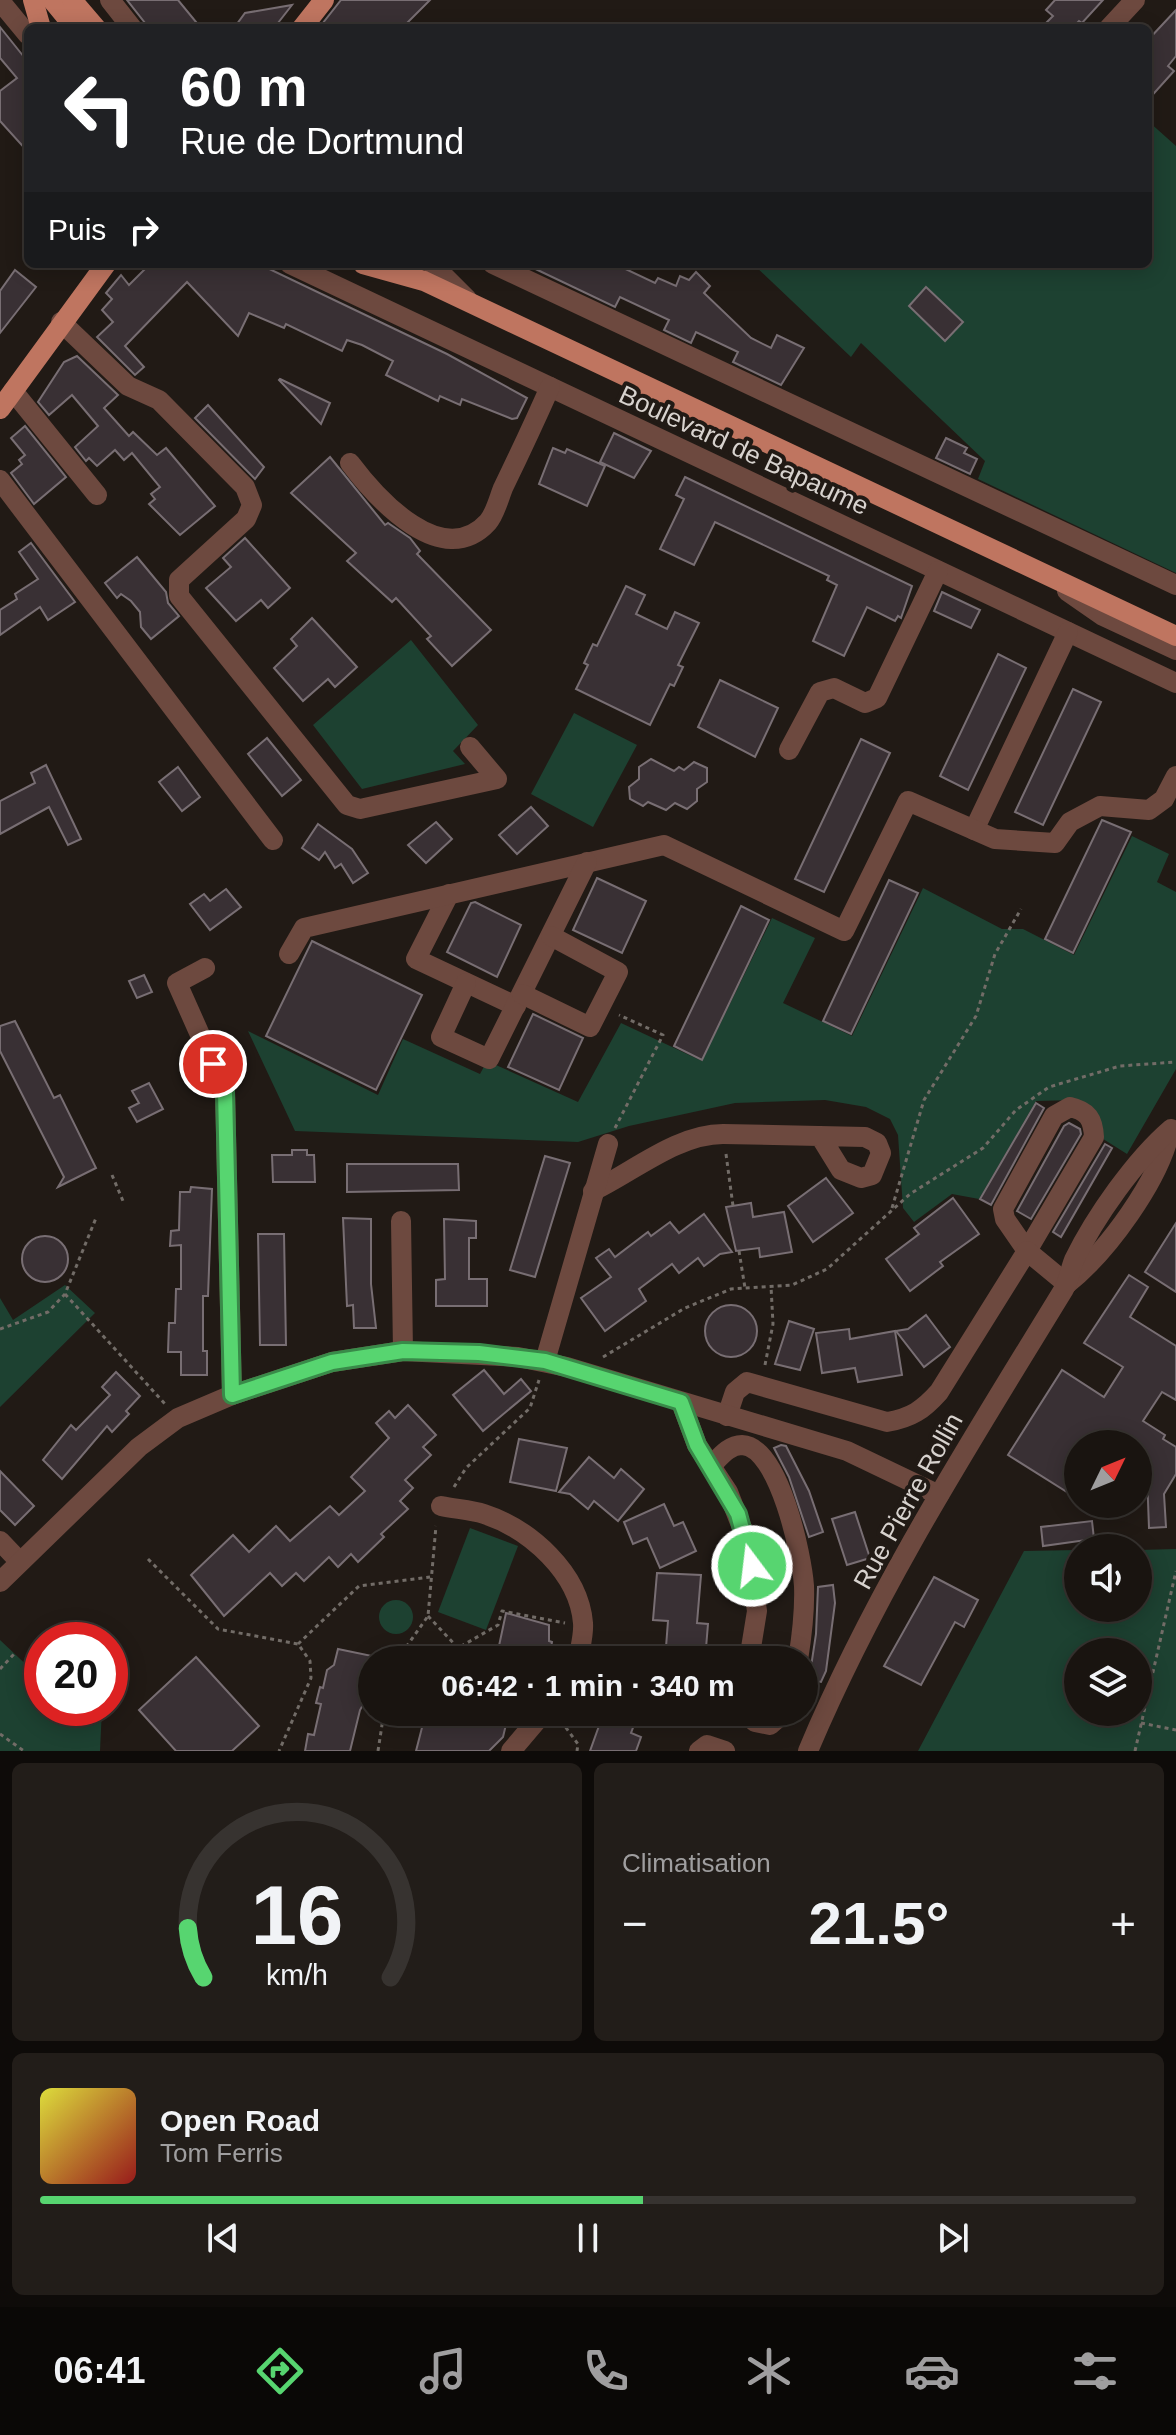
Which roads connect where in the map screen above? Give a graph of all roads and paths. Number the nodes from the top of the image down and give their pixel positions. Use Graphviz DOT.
graph roads {
  1 [pos="36,0"];
  2 [pos="52,0"];
  3 [pos="72,0"];
  4 [pos="110,0"];
  5 [pos="324,0"];
  6 [pos="1135,0"];
  7 [pos="0,1"];
  8 [pos="40,24"];
  9 [pos="57,24"];
  10 [pos="72,24"];
  11 [pos="93,24"];
  12 [pos="129,24"];
  13 [pos="305,24"];
  14 [pos="1113,24"];
  15 [pos="24,30"];
  16 [pos="103,268"];
  17 [pos="298,268"];
  18 [pos="392,268"];
  19 [pos="502,268"];
  20 [pos="428,273"];
  21 [pos="61,322"];
  22 [pos="550,387"];
  23 [pos="13,391"];
  24 [pos="0,409"];
  25 [pos="350,463"];
  26 [pos="0,480"];
  27 [pos="97,495"];
  28 [pos="938,571"];
  29 [pos="1048,577"];
  30 [pos="1176,585"];
  31 [pos="1068,632"];
  32 [pos="1176,636"];
  33 [pos="1176,650"];
  34 [pos="1176,683"];
  35 [pos="470,747"];
  36 [pos="789,750"];
  37 [pos="1176,776"];
  38 [pos="974,830"];
  39 [pos="273,840"];
  40 [pos="587,862"];
  41 [pos="449,894"];
  42 [pos="1021,909"];
  43 [pos="551,936"];
  44 [pos="289,954"];
  45 [pos="205,968"];
  46 [pos="466,983"];
  47 [pos="519,1000"];
  48 [pos="602,1006"];
  49 [pos="1176,1062"];
  50 [pos="1174,1127"];
  51 [pos="723,1134"];
  52 [pos="820,1136"];
  53 [pos="608,1144"];
  54 [pos="112,1175"];
  55 [pos="593,1191"];
  56 [pos="123,1201"];
  57 [pos="733,1206"];
  58 [pos="892,1209"];
  59 [pos="96,1218"];
  60 [pos="401,1221"];
  61 [pos="739,1251"];
  62 [pos="1027,1251"];
  63 [pos="1067,1284"];
  64 [pos="771,1286"];
  65 [pos="745,1288"];
  66 [pos="65,1294"];
  67 [pos="0,1329"];
  68 [pos="403,1351"];
  69 [pos="545,1361"];
  70 [pos="582,1372"];
  71 [pos="758,1385"];
  72 [pos="232,1395"];
  73 [pos="681,1402"];
  74 [pos="727,1416"];
  75 [pos="178,1418"];
  76 [pos="712,1465"];
  77 [pos="939,1495"];
  78 [pos="441,1506"];
  79 [pos="0,1541"];
  80 [pos="148,1559"];
  81 [pos="20,1562"];
  82 [pos="1176,1571"];
  83 [pos="431,1577"];
  84 [pos="0,1582"];
  85 [pos="428,1616"];
  86 [pos="584,1627"];
  87 [pos="298,1644"];
  88 [pos="456,1646"];
  89 [pos="461,1646"];
  90 [pos="581,1646"];
  91 [pos="752,1646"];
  92 [pos="801,1646"];
  93 [pos="15,1653"];
  94 [pos="0,1669"];
  95 [pos="1152,1675"];
  96 [pos="1152,1725"];
  97 [pos="382,1726"];
  98 [pos="532,1726"];
  99 [pos="564,1726"];
  100 [pos="1140,1726"];
  101 [pos="1176,1730"];
  102 [pos="0,1734"];
  103 [pos="14,1743"];
  104 [pos="8,1751"];
  105 [pos="24,1751"];
  106 [pos="279,1751"];
  107 [pos="378,1751"];
  108 [pos="511,1751"];
  109 [pos="577,1751"];
  110 [pos="699,1751"];
  111 [pos="725,1751"];
  112 [pos="808,1751"];
  113 [pos="1135,1751"];
  1 -- 8 [label="main road"];
  1 -- 9 [label="main road"];
  2 -- 10 [label="main road"];
  3 -- 11 [label="main road"];
  4 -- 12 [label="street"];
  5 -- 13 [label="main road"];
  6 -- 14 [label="street"];
  7 -- 15 [label="street"];
  16 -- 21 [label="main road"];
  17 -- 22 [label="street, Boulevard de Bapaume"];
  18 -- 20 [label="main road, Boulevard de Bapaume"];
  19 -- 30 [label="street"];
  20 -- 29 [label="main road, Boulevard de Bapaume"];
  21 -- 23 [label="main road"];
  21 -- 35 [label="street"];
  22 -- 25 [label="street"];
  22 -- 28 [label="street, Boulevard de Bapaume"];
  23 -- 24 [label="main road"];
  23 -- 27 [label="street"];
  26 -- 39 [label="street"];
  28 -- 31 [label="street, Boulevard de Bapaume"];
  28 -- 36 [label="street"];
  29 -- 32 [label="main road, Boulevard de Bapaume"];
  29 -- 33 [label="street"];
  31 -- 34 [label="street, Boulevard de Bapaume"];
  31 -- 38 [label="street"];
  37 -- 38 [label="street"];
  38 -- 40 [label="street"];
  40 -- 41 [label="street"];
  40 -- 43 [label="street"];
  41 -- 44 [label="street"];
  41 -- 46 [label="street"];
  42 -- 58 [label="path"];
  43 -- 47 [label="street"];
  43 -- 48 [label="street"];
  45 -- 72 [label="street"];
  46 -- 47 [label="street"];
  46 -- 47 [label="street"];
  47 -- 48 [label="street"];
  48 -- 53 [label="path"];
  49 -- 58 [label="path"];
  50 -- 63 [label="street, Rue Pierre Rollin"];
  51 -- 52 [label="street"];
  51 -- 55 [label="street"];
  51 -- 57 [label="path"];
  53 -- 55 [label="street"];
  54 -- 56 [label="path"];
  55 -- 69 [label="street"];
  58 -- 64 [label="path"];
  59 -- 66 [label="path"];
  60 -- 68 [label="street"];
  61 -- 65 [label="path"];
  62 -- 62 [label="street"];
  62 -- 63 [label="street"];
  62 -- 71 [label="street"];
  63 -- 77 [label="street, Rue Pierre Rollin"];
  64 -- 65 [label="path"];
  64 -- 71 [label="path"];
  65 -- 70 [label="path"];
  66 -- 67 [label="path"];
  66 -- 75 [label="path"];
  68 -- 69 [label="street"];
  68 -- 72 [label="street"];
  69 -- 70 [label="street"];
  70 -- 73 [label="street"];
  71 -- 74 [label="street"];
  72 -- 75 [label="street"];
  73 -- 74 [label="street"];
  73 -- 76 [label="street"];
  74 -- 77 [label="street"];
  75 -- 81 [label="street"];
  76 -- 91 [label="street"];
  76 -- 92 [label="street"];
  77 -- 112 [label="street, Rue Pierre Rollin"];
  78 -- 86 [label="street"];
  79 -- 81 [label="street"];
  80 -- 87 [label="path"];
  81 -- 84 [label="street"];
  82 -- 95 [label="path"];
  83 -- 87 [label="path"];
  85 -- 88 [label="path"];
  86 -- 89 [label="path"];
  86 -- 90 [label="street"];
  87 -- 106 [label="path"];
  93 -- 94 [label="path"];
  96 -- 101 [label="path"];
  97 -- 107 [label="path"];
  98 -- 108 [label="street"];
  99 -- 109 [label="path"];
  100 -- 113 [label="path"];
  102 -- 103 [label="path"];
  103 -- 104 [label="path"];
  103 -- 105 [label="path"];
  110 -- 111 [label="street"];
}
